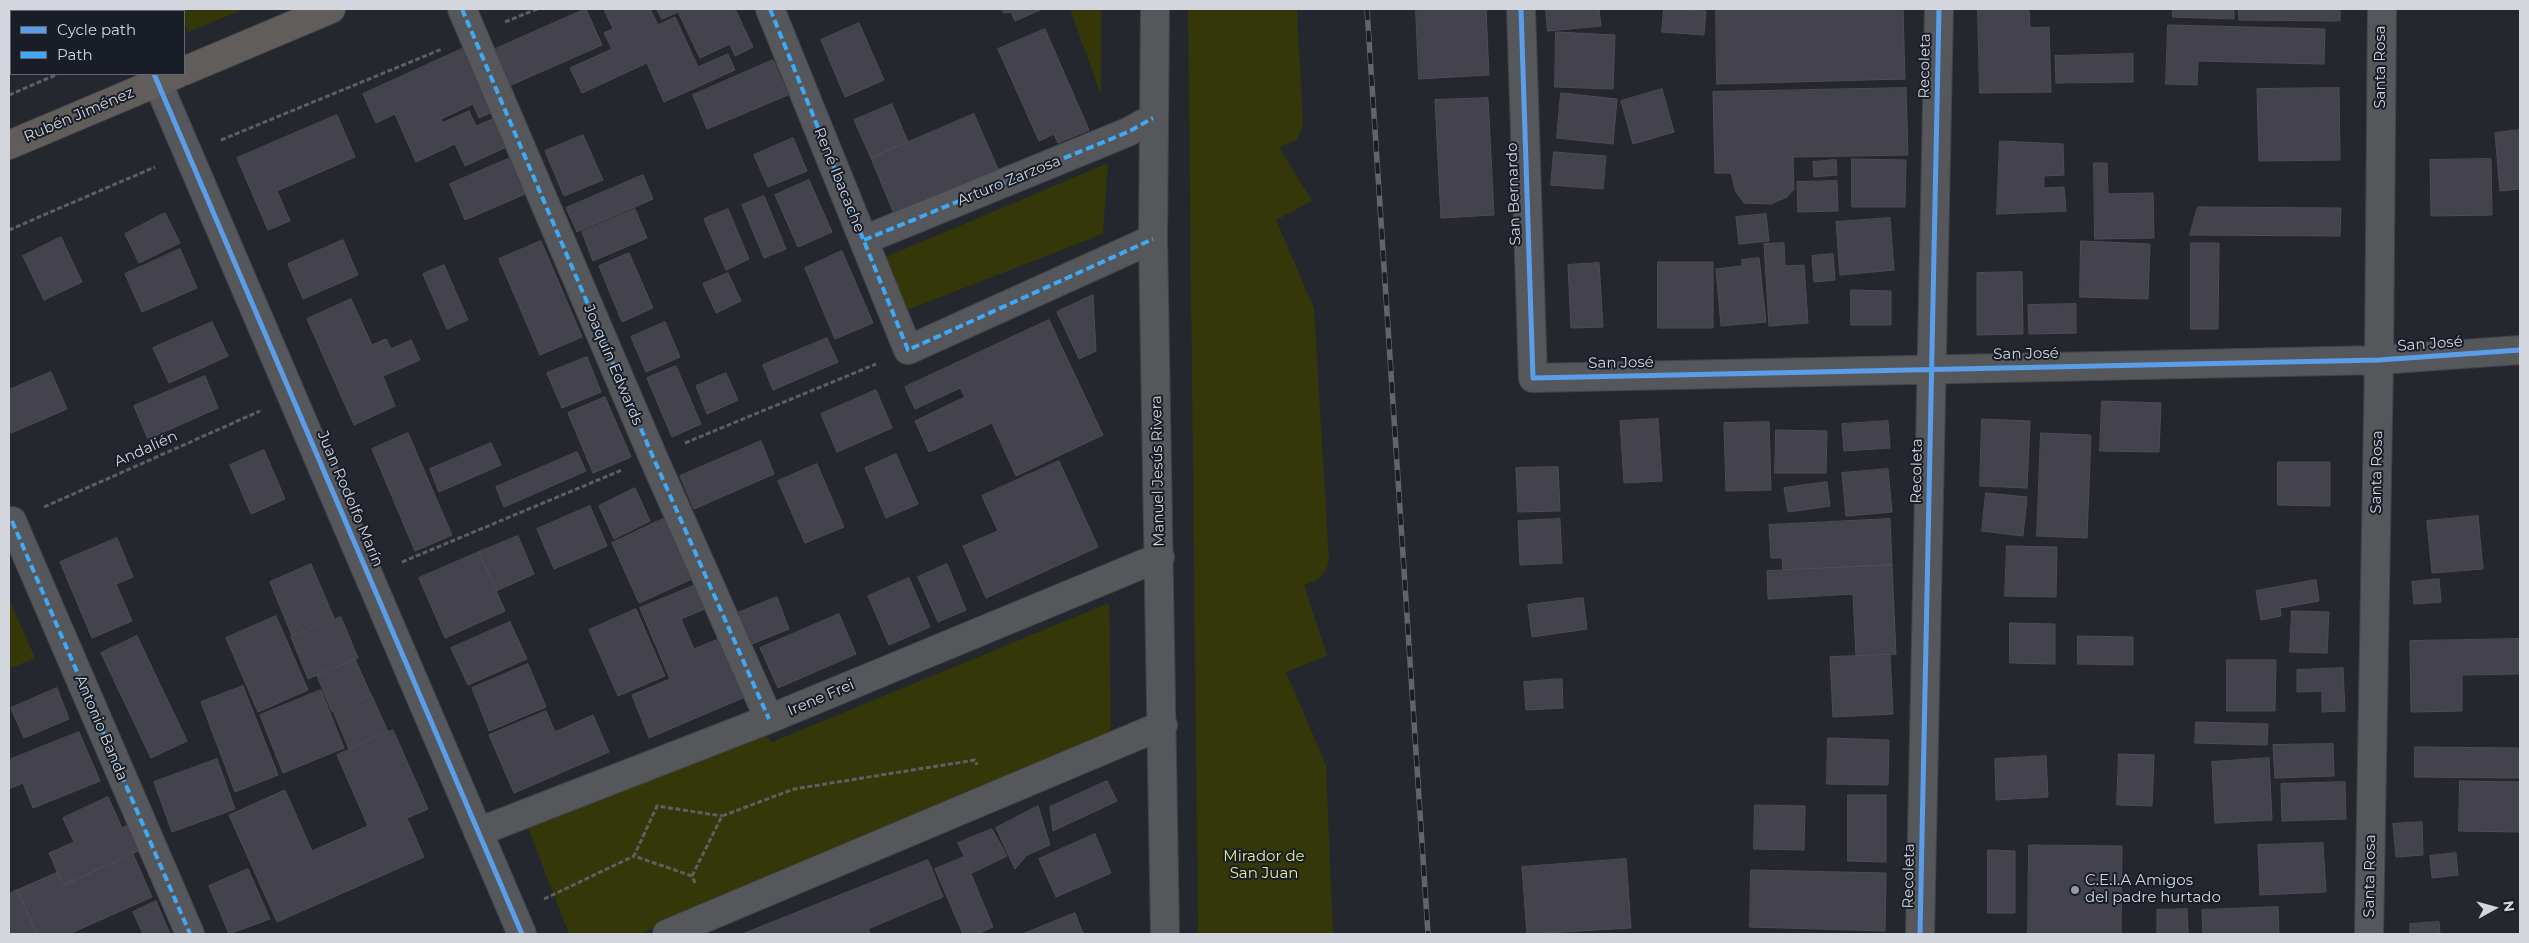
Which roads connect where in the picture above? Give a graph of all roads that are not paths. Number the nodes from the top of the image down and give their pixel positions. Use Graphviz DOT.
graph roads {
  1 [pos="330,9"];
  2 [pos="462,9"];
  3 [pos="770,9"];
  4 [pos="1155,9"];
  5 [pos="1521,9"];
  6 [pos="1939,9"];
  7 [pos="2382,9"];
  8 [pos="185,71"];
  9 [pos="163,76"];
  10 [pos="1153,118"];
  11 [pos="9,145"];
  12 [pos="1153,239"];
  13 [pos="864,240"];
  14 [pos="2520,350"];
  15 [pos="2379,360"];
  16 [pos="1931,369"];
  17 [pos="1532,378"];
  18 [pos="12,521"];
  19 [pos="1160,557"];
  20 [pos="769,719"];
  21 [pos="1163,725"];
  22 [pos="478,832"];
  23 [pos="517,924"];
  24 [pos="190,934"];
  25 [pos="667,934"];
  26 [pos="1165,934"];
  27 [pos="1920,934"];
  28 [pos="2369,934"];
  1 -- 8 [label="main road"];
  2 -- 20 [label="street, Joaquín Edwards"];
  3 -- 13 [label="street, René Ibacache"];
  4 -- 10 [label="street, Manuel Jesús Rivera"];
  5 -- 17 [label="street, San Bernardo"];
  6 -- 16 [label="street, Recoleta"];
  7 -- 15 [label="street, Santa Rosa"];
  9 -- 11 [label="main road, Rubén Jiménez"];
  9 -- 22 [label="street, Juan Rodolfo Marín"];
  10 -- 12 [label="street, Manuel Jesús Rivera"];
  10 -- 13 [label="street, Arturo Zarzosa"];
  12 -- 13 [label="street, René Ibacache"];
  12 -- 19 [label="street, Manuel Jesús Rivera"];
  14 -- 15 [label="street, San José"];
  15 -- 16 [label="street, San José"];
  15 -- 28 [label="street, Santa Rosa"];
  16 -- 17 [label="street, San José"];
  16 -- 27 [label="street, Recoleta"];
  18 -- 24 [label="street, Antonio Banda"];
  19 -- 20 [label="street, Irene Frei"];
  19 -- 21 [label="street, Manuel Jesús Rivera"];
  20 -- 22 [label="street, Irene Frei"];
  21 -- 25 [label="street"];
  21 -- 26 [label="street, Manuel Jesús Rivera"];
  22 -- 23 [label="street, Juan Rodolfo Marín"];
}
